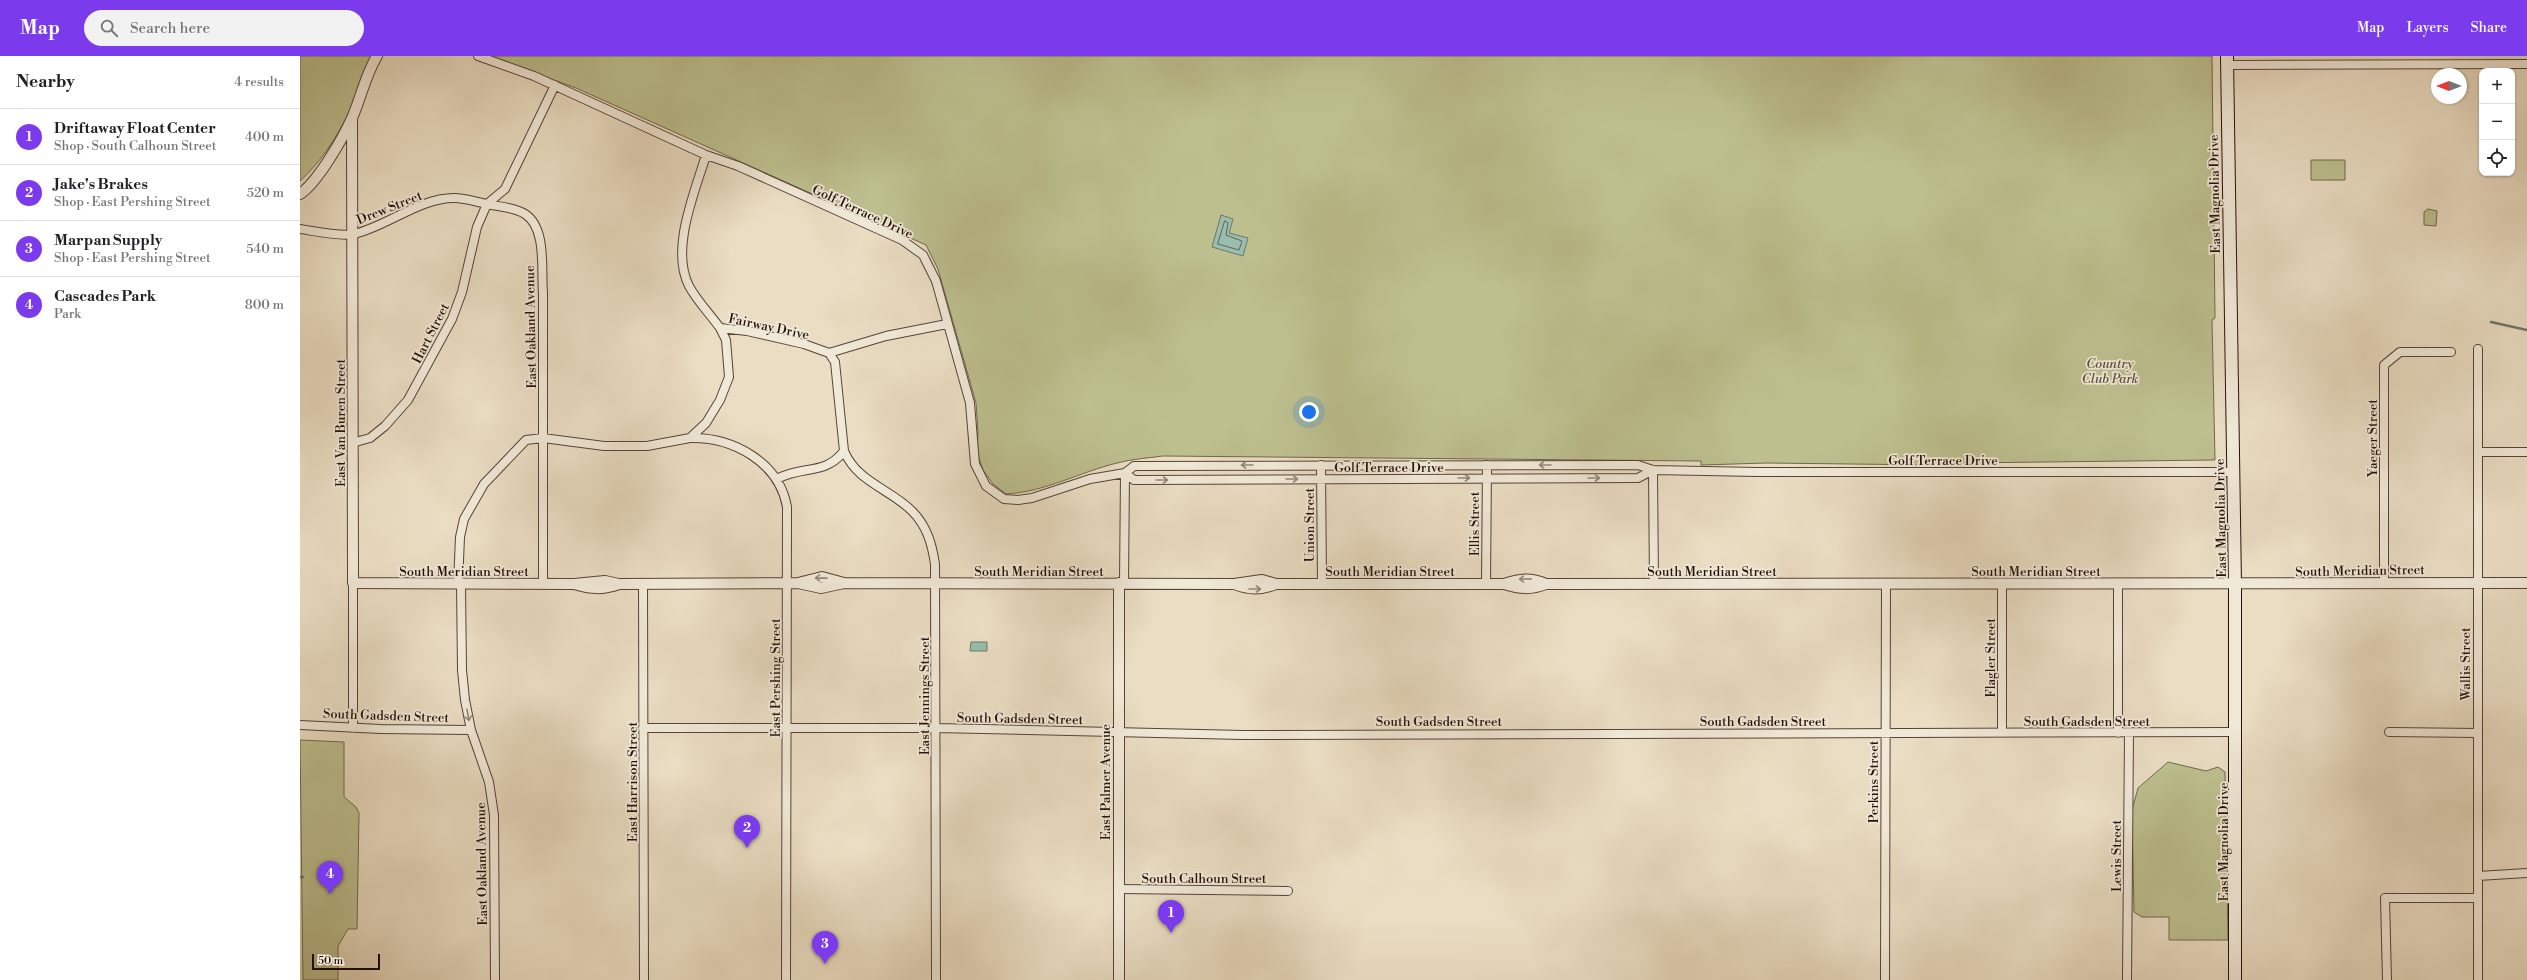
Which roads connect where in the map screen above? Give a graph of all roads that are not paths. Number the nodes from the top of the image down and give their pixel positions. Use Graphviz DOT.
graph roads {
  1 [pos="377,56"];
  2 [pos="478,56"];
  3 [pos="2227,61"];
  4 [pos="2527,64"];
  5 [pos="555,85"];
  6 [pos="352,118"];
  7 [pos="706,155"];
  8 [pos="300,194"];
  9 [pos="487,204"];
  10 [pos="300,229"];
  11 [pos="353,234"];
  12 [pos="947,324"];
  13 [pos="720,328"];
  14 [pos="2478,348"];
  15 [pos="2451,352"];
  16 [pos="829,353"];
  17 [pos="543,438"];
  18 [pos="690,438"];
  19 [pos="352,443"];
  20 [pos="844,451"];
  21 [pos="2478,452"];
  22 [pos="2527,452"];
  23 [pos="1321,465"];
  24 [pos="1487,465"];
  25 [pos="1653,470"];
  26 [pos="2232,472"];
  27 [pos="1125,474"];
  28 [pos="1487,478"];
  29 [pos="777,479"];
  30 [pos="1321,479"];
  31 [pos="2477,582"];
  32 [pos="543,583"];
  33 [pos="787,583"];
  34 [pos="1886,583"];
  35 [pos="2384,583"];
  36 [pos="2527,583"];
  37 [pos="353,584"];
  38 [pos="460,584"];
  39 [pos="643,584"];
  40 [pos="936,584"];
  41 [pos="1122,584"];
  42 [pos="1322,584"];
  43 [pos="1486,584"];
  44 [pos="1654,584"];
  45 [pos="2002,584"];
  46 [pos="2118,584"];
  47 [pos="2235,584"];
  48 [pos="300,725"];
  49 [pos="353,728"];
  50 [pos="644,728"];
  51 [pos="786,728"];
  52 [pos="936,728"];
  53 [pos="471,730"];
  54 [pos="1118,732"];
  55 [pos="1885,732"];
  56 [pos="2002,732"];
  57 [pos="2236,732"];
  58 [pos="2389,732"];
  59 [pos="2478,732"];
  60 [pos="2118,733"];
  61 [pos="2128,733"];
  62 [pos="2527,874"];
  63 [pos="2478,876"];
  64 [pos="1119,890"];
  65 [pos="1288,891"];
  66 [pos="2478,898"];
  67 [pos="495,980"];
  68 [pos="644,980"];
  69 [pos="786,980"];
  70 [pos="936,980"];
  71 [pos="1119,980"];
  72 [pos="1885,980"];
  73 [pos="2127,980"];
  74 [pos="2235,980"];
  75 [pos="2387,980"];
  76 [pos="2478,980"];
  1 -- 6 [label="street"];
  2 -- 5 [label="street, Golf Terrace Drive"];
  3 -- 4 [label="street"];
  3 -- 26 [label="main road, East Magnolia Drive"];
  5 -- 7 [label="street, Golf Terrace Drive"];
  5 -- 9 [label="street"];
  6 -- 8 [label="street"];
  6 -- 11 [label="street, East Van Buren Street"];
  7 -- 12 [label="street, Golf Terrace Drive"];
  7 -- 13 [label="street, Fairway Drive"];
  9 -- 11 [label="street, Drew Street"];
  9 -- 17 [label="street, East Oakland Avenue"];
  9 -- 19 [label="street, Hart Street"];
  10 -- 11 [label="street, Drew Street"];
  11 -- 19 [label="street, East Van Buren Street"];
  12 -- 16 [label="street"];
  12 -- 27 [label="street, Golf Terrace Drive"];
  13 -- 16 [label="street, Fairway Drive"];
  13 -- 18 [label="street"];
  14 -- 21 [label="street, Wallis Street"];
  15 -- 35 [label="street, Yaeger Street"];
  16 -- 20 [label="street, East Jennings Street"];
  17 -- 18 [label="street, East Pershing Street"];
  17 -- 32 [label="street"];
  17 -- 38 [label="street, East Oakland Avenue"];
  18 -- 29 [label="street, East Pershing Street"];
  19 -- 37 [label="street, East Van Buren Street"];
  20 -- 29 [label="street"];
  20 -- 40 [label="street, East Jennings Street"];
  21 -- 22 [label="street"];
  21 -- 31 [label="street, Wallis Street"];
  23 -- 24 [label="street, Golf Terrace Drive"];
  23 -- 27 [label="street, Golf Terrace Drive, one-way"];
  23 -- 30 [label="street, Union Street"];
  25 -- 24 [label="street, Golf Terrace Drive, one-way"];
  24 -- 28 [label="street, Ellis Street"];
  25 -- 26 [label="street, Golf Terrace Drive"];
  28 -- 25 [label="street, Golf Terrace Drive, one-way"];
  25 -- 44 [label="street"];
  26 -- 47 [label="main road, East Magnolia Drive"];
  27 -- 30 [label="street, Golf Terrace Drive, one-way"];
  27 -- 41 [label="street, East Palmer Avenue"];
  30 -- 28 [label="street, Golf Terrace Drive, one-way"];
  28 -- 43 [label="street, Ellis Street"];
  29 -- 33 [label="street, East Pershing Street"];
  30 -- 42 [label="street, Union Street"];
  31 -- 35 [label="street, South Meridian Street"];
  31 -- 36 [label="street, South Meridian Street"];
  31 -- 59 [label="street, Wallis Street"];
  32 -- 38 [label="street, South Meridian Street"];
  32 -- 39 [label="street, South Meridian Street"];
  33 -- 39 [label="street, South Meridian Street"];
  33 -- 40 [label="street, South Meridian Street"];
  33 -- 51 [label="street, East Pershing Street"];
  34 -- 44 [label="street, South Meridian Street"];
  34 -- 45 [label="street, South Meridian Street"];
  34 -- 55 [label="street, Perkins Street"];
  35 -- 47 [label="street, South Meridian Street"];
  37 -- 38 [label="street, South Meridian Street"];
  37 -- 49 [label="street, East Van Buren Street"];
  38 -- 53 [label="street, East Oakland Avenue, one-way"];
  39 -- 50 [label="street, East Harrison Street"];
  40 -- 41 [label="street, South Meridian Street"];
  40 -- 52 [label="street, East Jennings Street"];
  41 -- 42 [label="street, South Meridian Street"];
  41 -- 54 [label="street, East Palmer Avenue"];
  42 -- 43 [label="street, South Meridian Street"];
  43 -- 44 [label="street, South Meridian Street"];
  45 -- 46 [label="street, South Meridian Street"];
  45 -- 56 [label="street, Flagler Street"];
  46 -- 47 [label="street, South Meridian Street"];
  46 -- 60 [label="street"];
  47 -- 57 [label="main road, East Magnolia Drive"];
  48 -- 49 [label="street, South Gadsden Street"];
  49 -- 53 [label="street, South Gadsden Street"];
  50 -- 51 [label="street, South Gadsden Street"];
  50 -- 68 [label="street, East Harrison Street"];
  51 -- 52 [label="street, South Gadsden Street"];
  51 -- 69 [label="street, East Pershing Street"];
  52 -- 54 [label="street, South Gadsden Street"];
  52 -- 70 [label="street, East Jennings Street"];
  53 -- 67 [label="street, East Oakland Avenue"];
  54 -- 55 [label="street, South Gadsden Street"];
  54 -- 64 [label="street, East Palmer Avenue"];
  55 -- 56 [label="street, South Gadsden Street"];
  55 -- 72 [label="street, Perkins Street"];
  56 -- 60 [label="street, South Gadsden Street"];
  57 -- 61 [label="street, South Gadsden Street"];
  57 -- 74 [label="main road, East Magnolia Drive"];
  58 -- 59 [label="street"];
  59 -- 63 [label="street, Wallis Street"];
  60 -- 61 [label="street, South Gadsden Street"];
  61 -- 73 [label="street, Lewis Street"];
  62 -- 63 [label="street"];
  63 -- 66 [label="street, Wallis Street"];
  64 -- 65 [label="street, South Calhoun Street"];
  64 -- 71 [label="street, East Palmer Avenue"];
  66 -- 75 [label="street"];
  66 -- 76 [label="street, Wallis Street"];
}
